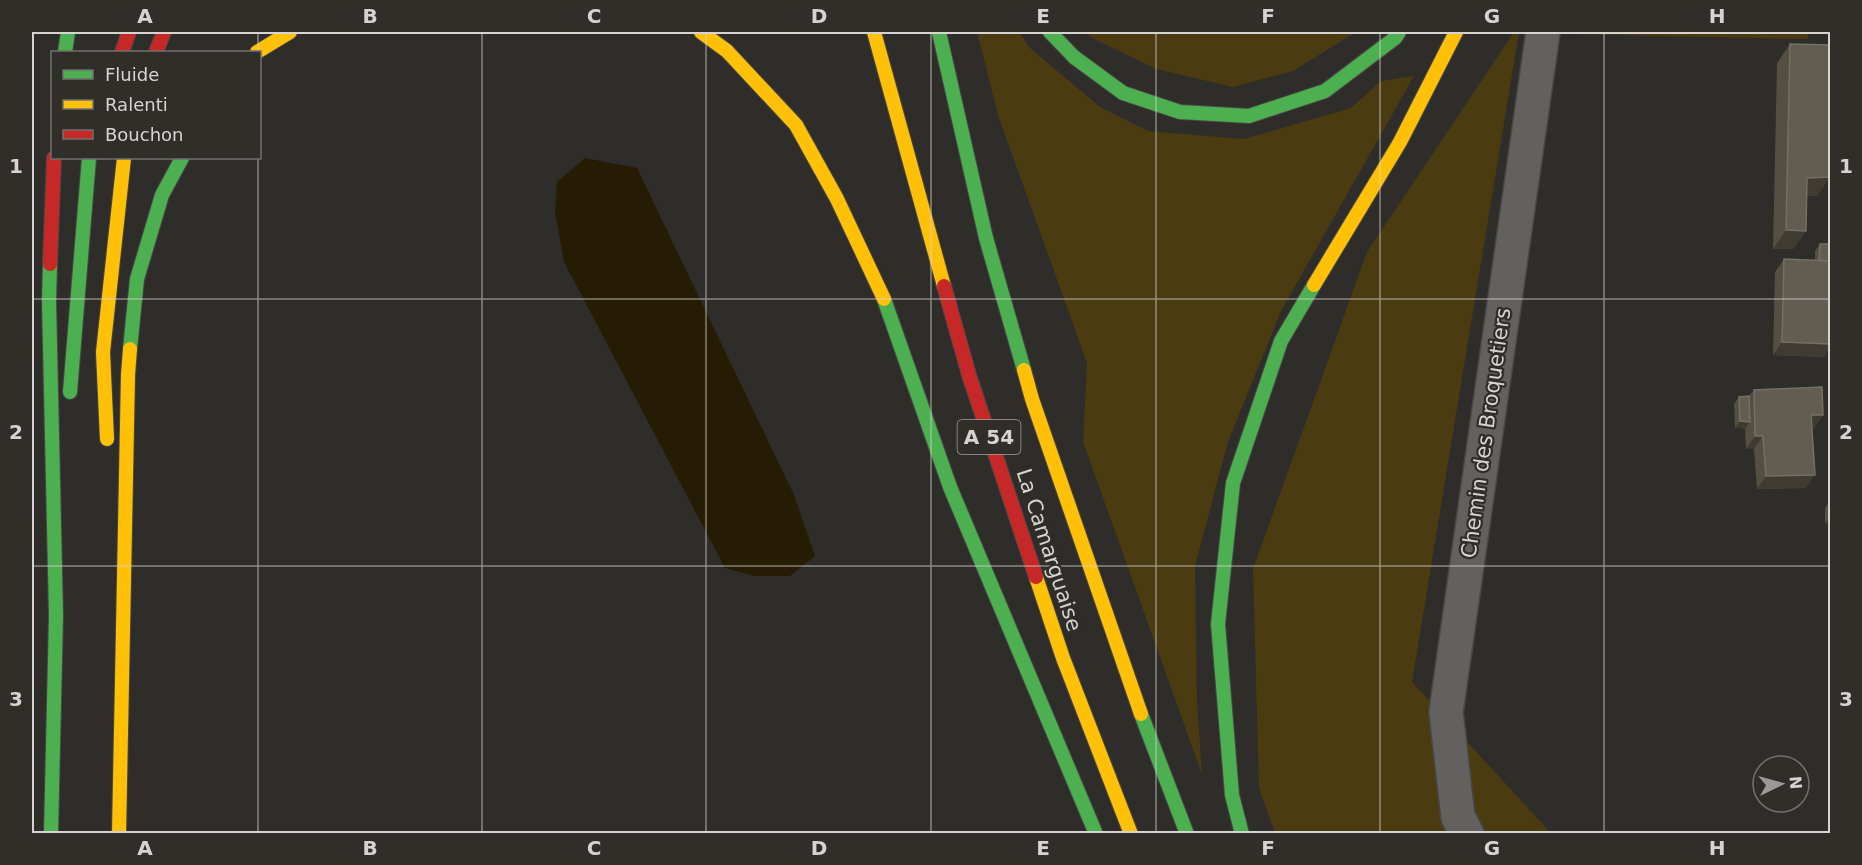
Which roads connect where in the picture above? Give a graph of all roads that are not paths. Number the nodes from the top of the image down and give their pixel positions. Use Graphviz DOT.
graph roads {
  1 [pos="68,32"];
  2 [pos="129,32"];
  3 [pos="164,32"];
  4 [pos="290,32"];
  5 [pos="701,32"];
  6 [pos="874,32"];
  7 [pos="939,32"];
  8 [pos="1050,32"];
  9 [pos="1399,32"];
  10 [pos="1456,32"];
  11 [pos="1543,32"];
  12 [pos="65,51"];
  13 [pos="122,51"];
  14 [pos="156,51"];
  15 [pos="259,51"];
  16 [pos="54,159"];
  17 [pos="89,159"];
  18 [pos="124,159"];
  19 [pos="181,159"];
  20 [pos="69,403"];
  21 [pos="66,450"];
  22 [pos="107,458"];
  23 [pos="111,540"];
  24 [pos="56,615"];
  25 [pos="121,786"];
  26 [pos="51,834"];
  27 [pos="119,834"];
  28 [pos="1096,834"];
  29 [pos="1131,834"];
  30 [pos="1187,834"];
  31 [pos="1242,834"];
  32 [pos="1467,834"];
  1 -- 12 [label="highway"];
  2 -- 13 [label="highway"];
  3 -- 14 [label="highway"];
  4 -- 15 [label="highway"];
  5 -- 28 [label="highway"];
  6 -- 29 [label="highway, La Camarguaise / A 54"];
  7 -- 30 [label="highway, La Camarguaise / A 54"];
  8 -- 9 [label="highway"];
  10 -- 31 [label="highway"];
  11 -- 32 [label="street, Chemin des Broquetiers"];
  16 -- 24 [label="highway"];
  17 -- 20 [label="highway"];
  18 -- 22 [label="highway"];
  19 -- 25 [label="highway"];
  21 -- 24 [label="highway"];
  23 -- 25 [label="highway"];
  24 -- 26 [label="highway"];
  25 -- 27 [label="highway"];
}
